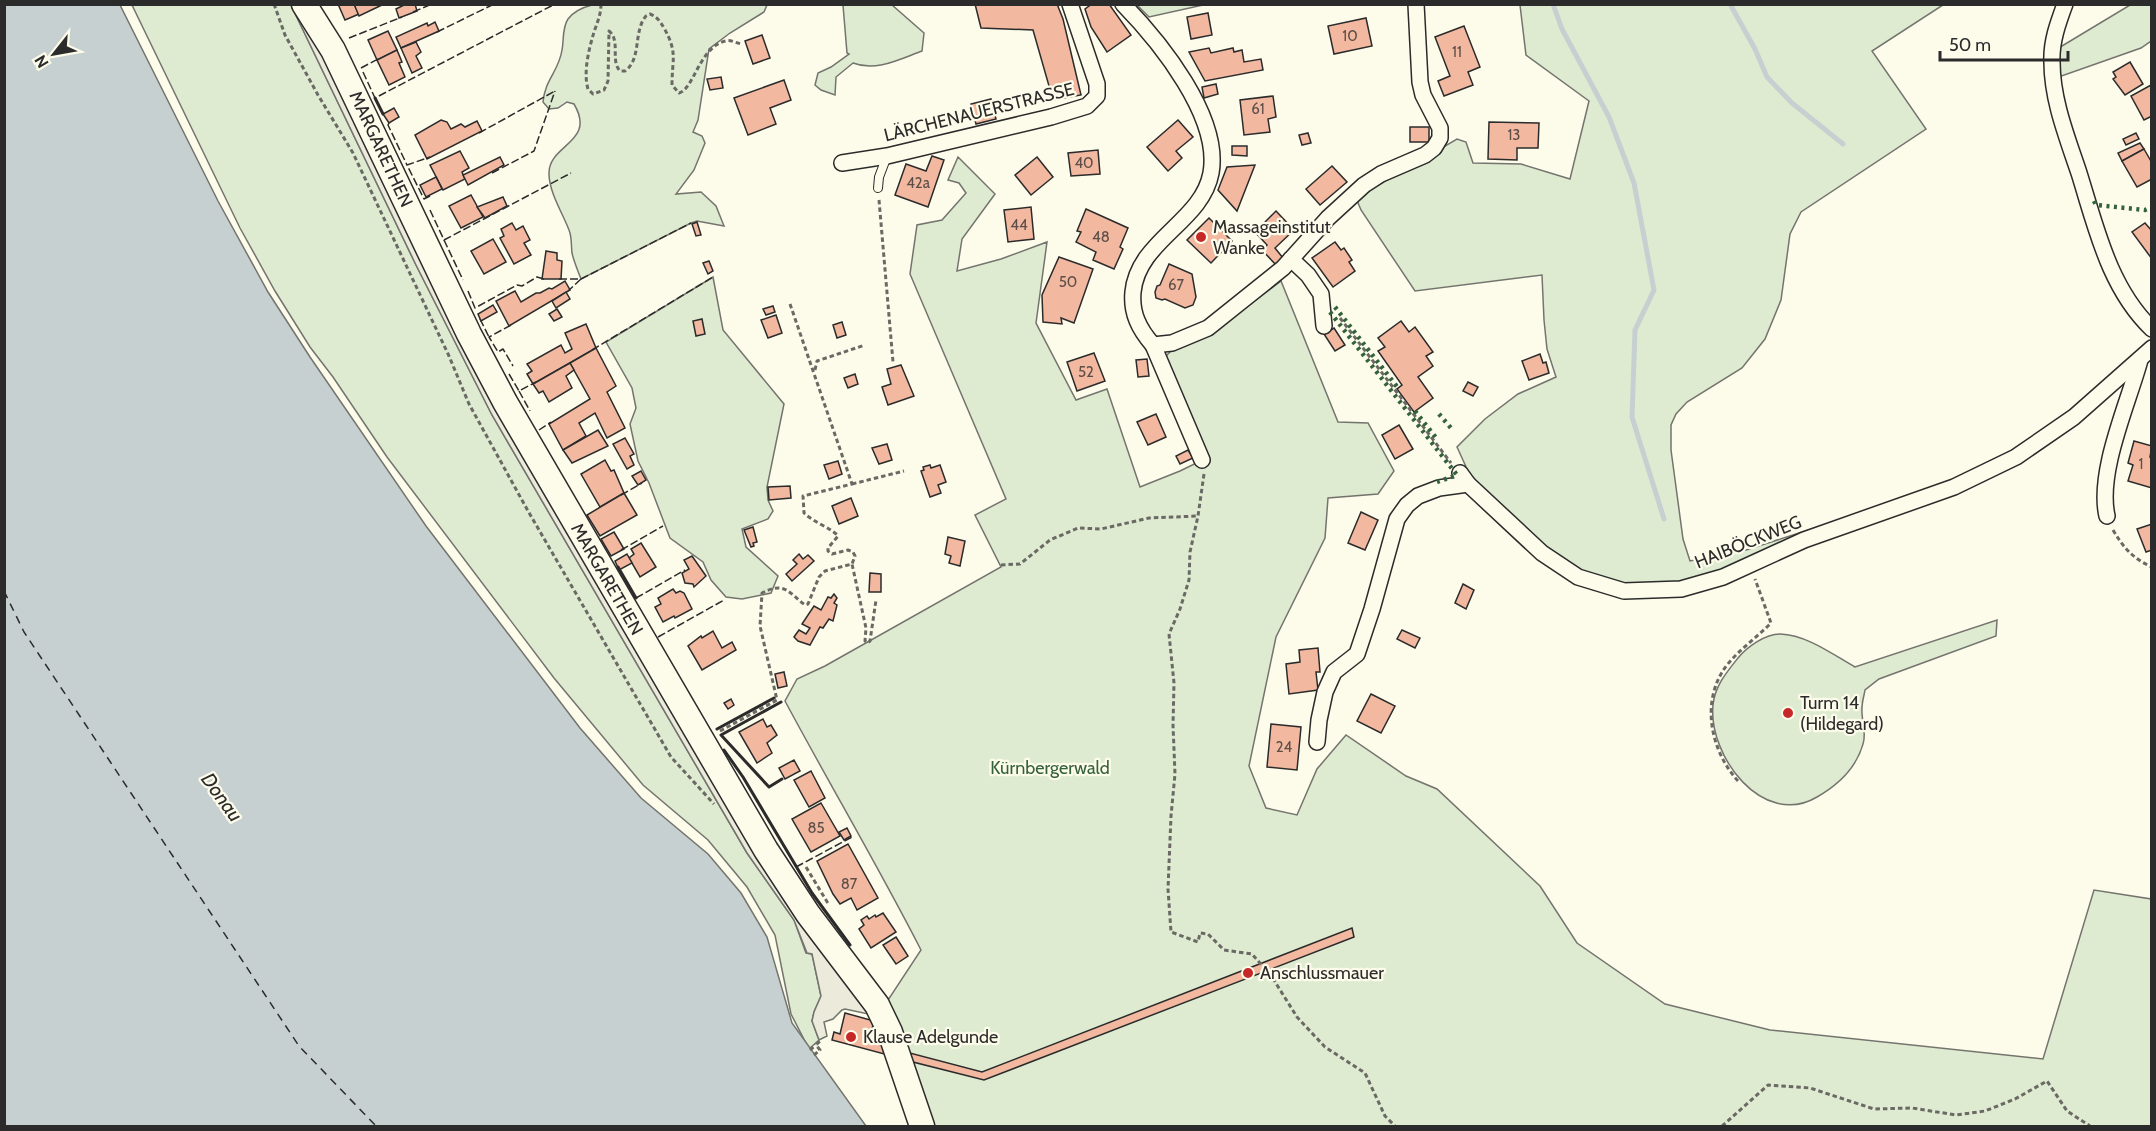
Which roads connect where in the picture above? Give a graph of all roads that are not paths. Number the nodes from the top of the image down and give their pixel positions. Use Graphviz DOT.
graph roads {
  1 [pos="304,4"];
  2 [pos="318,4"];
  3 [pos="1071,4"];
  4 [pos="1124,4"];
  5 [pos="1416,4"];
  6 [pos="2065,4"];
  7 [pos="333,50"];
  8 [pos="887,156"];
  9 [pos="842,163"];
  10 [pos="878,188"];
  11 [pos="1291,258"];
  12 [pos="1323,326"];
  13 [pos="2151,329"];
  14 [pos="1153,345"];
  15 [pos="2151,348"];
  16 [pos="2140,360"];
  17 [pos="1202,460"];
  18 [pos="2107,516"];
  19 [pos="1317,741"];
  20 [pos="922,1126"];
  1 -- 7 [label="main road, MARGARETHEN"];
  2 -- 7 [label="main road, MARGARETHEN"];
  3 -- 8 [label="street, LÄRCHENAUERSTRASSE"];
  4 -- 14 [label="street"];
  5 -- 11 [label="street"];
  6 -- 13 [label="street"];
  7 -- 20 [label="main road, MARGARETHEN"];
  8 -- 9 [label="street, LÄRCHENAUERSTRASSE"];
  8 -- 10 [label="lane"];
  11 -- 12 [label="street"];
  11 -- 14 [label="street"];
  14 -- 17 [label="street"];
  15 -- 16 [label="street, HAIBÖCKWEG"];
  16 -- 18 [label="street, HAIBÖCKWEG"];
  16 -- 19 [label="street, HAIBÖCKWEG"];
}
